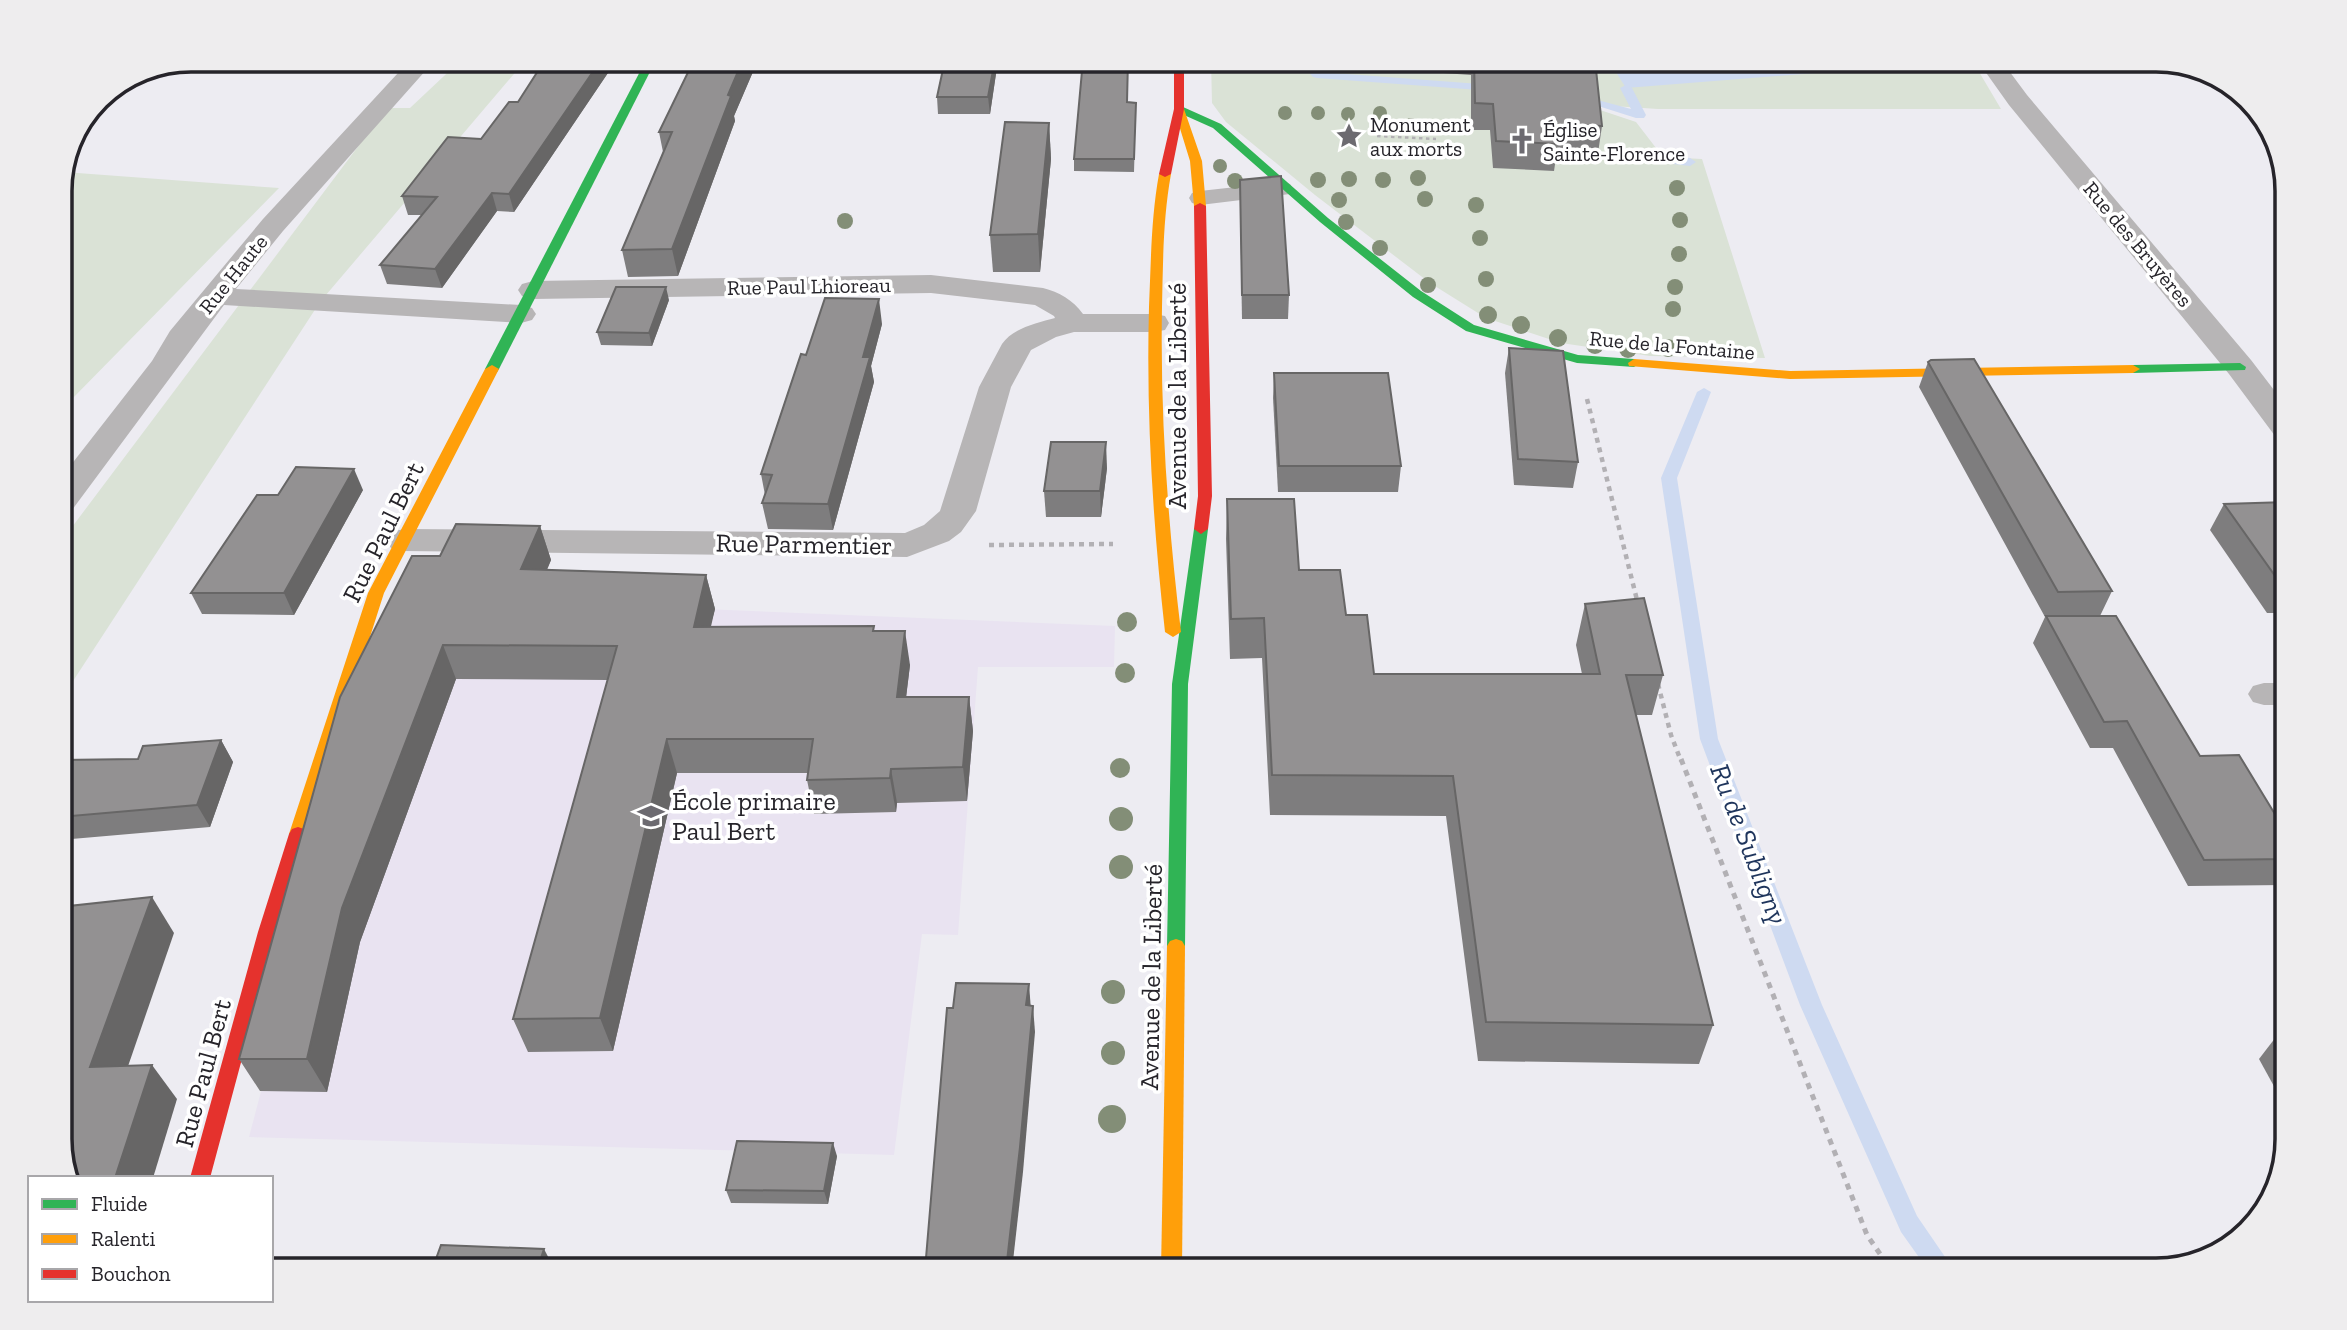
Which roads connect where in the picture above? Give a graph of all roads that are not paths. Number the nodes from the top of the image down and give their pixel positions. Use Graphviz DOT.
graph roads {
  1 [pos="412,72"];
  2 [pos="645,72"];
  3 [pos="1179,72"];
  4 [pos="1998,72"];
  5 [pos="1179,109"];
  6 [pos="1290,189"];
  7 [pos="1200,198"];
  8 [pos="232,287"];
  9 [pos="527,302"];
  10 [pos="1074,323"];
  11 [pos="1154,323"];
  12 [pos="2240,367"];
  13 [pos="2275,413"];
  14 [pos="72,486"];
  15 [pos="404,540"];
  16 [pos="1180,684"];
  17 [pos="201,1176"];
  18 [pos="1171,1258"];
  1 -- 8 [label="street, Rue Haute"];
  2 -- 9 [label="street, Rue Paul Bert"];
  3 -- 5 [label="street, Avenue de la Liberté"];
  4 -- 12 [label="street, Rue des Bruyères"];
  5 -- 6 [label="street, Rue de la Fontaine"];
  5 -- 7 [label="street, Avenue de la Liberté"];
  5 -- 11 [label="street, Avenue de la Liberté"];
  6 -- 7 [label="lane"];
  6 -- 12 [label="street, Rue de la Fontaine"];
  7 -- 16 [label="street, Avenue de la Liberté"];
  8 -- 9 [label="street, Rue Paul Lhioreau"];
  8 -- 14 [label="street, Rue Haute"];
  9 -- 10 [label="street, Rue Paul Lhioreau"];
  9 -- 15 [label="street, Rue Paul Bert"];
  10 -- 11 [label="street, Rue Parmentier"];
  10 -- 15 [label="street, Rue Parmentier"];
  11 -- 16 [label="street, Avenue de la Liberté"];
  12 -- 13 [label="street, Rue des Bruyères"];
  15 -- 17 [label="street, Rue Paul Bert"];
  16 -- 18 [label="street, Avenue de la Liberté"];
}
